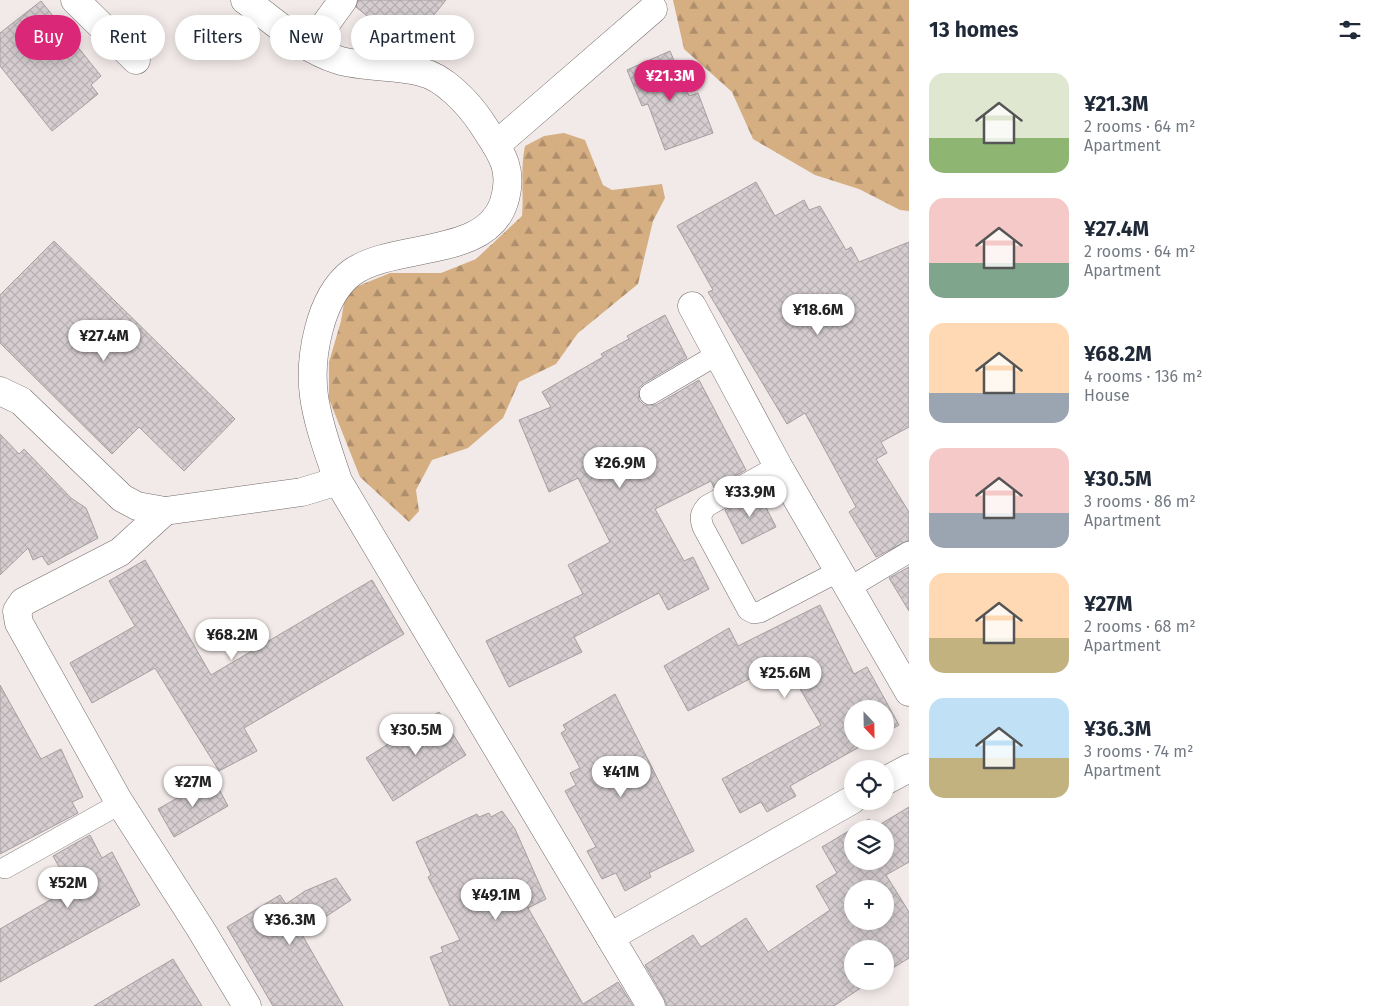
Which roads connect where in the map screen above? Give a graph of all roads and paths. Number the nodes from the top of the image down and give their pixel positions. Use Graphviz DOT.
graph roads {
  1 [pos="75,0"];
  2 [pos="245,0"];
  3 [pos="343,0"];
  4 [pos="653,9"];
  5 [pos="332,15"];
  6 [pos="91,16"];
  7 [pos="270,18"];
  8 [pos="338,60"];
  9 [pos="496,145"];
  10 [pos="692,306"];
  11 [pos="718,354"];
  12 [pos="0,391"];
  13 [pos="650,394"];
  14 [pos="778,466"];
  15 [pos="338,480"];
  16 [pos="165,511"];
  17 [pos="909,552"];
  18 [pos="844,579"];
  19 [pos="909,692"];
  20 [pos="909,768"];
  21 [pos="894,776"];
  22 [pos="121,803"];
  23 [pos="844,805"];
  24 [pos="5,868"];
  25 [pos="610,937"];
  26 [pos="247,1006"];
  27 [pos="651,1006"];
  1 -- 6 [label="street"];
  2 -- 7 [label="street"];
  3 -- 5 [label="street"];
  4 -- 9 [label="street"];
  8 -- 9 [label="street"];
  9 -- 15 [label="street"];
  10 -- 11 [label="street"];
  11 -- 13 [label="lane"];
  11 -- 14 [label="street"];
  12 -- 16 [label="street"];
  14 -- 18 [label="street"];
  14 -- 18 [label="lane"];
  15 -- 16 [label="street"];
  15 -- 25 [label="street"];
  16 -- 22 [label="street"];
  17 -- 18 [label="lane"];
  18 -- 19 [label="street"];
  20 -- 21 [label="street"];
  22 -- 24 [label="lane"];
  22 -- 26 [label="street"];
  23 -- 25 [label="street"];
  25 -- 27 [label="street"];
}
